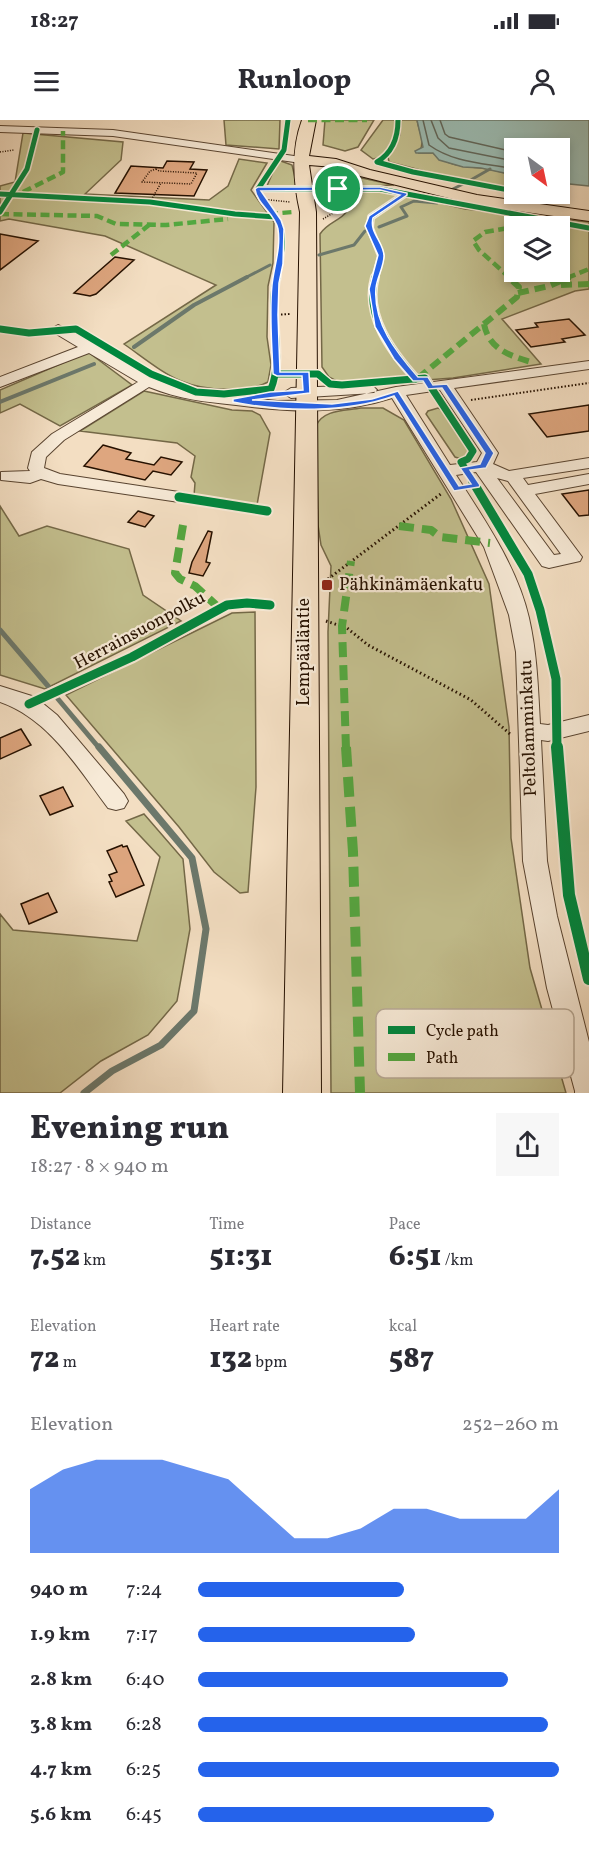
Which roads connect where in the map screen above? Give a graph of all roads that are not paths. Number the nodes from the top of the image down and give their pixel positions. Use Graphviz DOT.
graph roads {
  1 [pos="115,120"];
  2 [pos="309,120"];
  3 [pos="317,120"];
  4 [pos="0,129"];
  5 [pos="113,134"];
  6 [pos="308,157"];
  7 [pos="589,216"];
  8 [pos="58,329"];
  9 [pos="91,347"];
  10 [pos="589,364"];
  11 [pos="149,381"];
  12 [pos="0,382"];
  13 [pos="444,386"];
  14 [pos="396,392"];
  15 [pos="306,399"];
  16 [pos="589,463"];
  17 [pos="481,466"];
  18 [pos="39,474"];
  19 [pos="7,476"];
  20 [pos="512,476"];
  21 [pos="589,479"];
  22 [pos="451,480"];
  23 [pos="523,491"];
  24 [pos="179,498"];
  25 [pos="0,694"];
  26 [pos="589,723"];
  27 [pos="529,739"];
  28 [pos="116,801"];
  29 [pos="566,1009"];
  30 [pos="574,1038"];
  31 [pos="589,1091"];
  32 [pos="302,1093"];
  1 -- 5 [label="street"];
  2 -- 6 [label="main road, Lempääläntie"];
  3 -- 6 [label="main road, Lempääläntie"];
  4 -- 5 [label="street"];
  5 -- 6 [label="street"];
  6 -- 7 [label="main road"];
  6 -- 15 [label="main road, Lempääläntie"];
  8 -- 9 [label="street"];
  9 -- 11 [label="street"];
  9 -- 12 [label="street"];
  10 -- 13 [label="street"];
  11 -- 15 [label="street"];
  11 -- 18 [label="street"];
  13 -- 14 [label="street"];
  13 -- 17 [label="street"];
  14 -- 15 [label="street"];
  14 -- 22 [label="street, Peltolamminkatu"];
  15 -- 32 [label="main road, Lempääläntie"];
  16 -- 20 [label="street"];
  17 -- 20 [label="street"];
  17 -- 22 [label="street"];
  17 -- 23 [label="street"];
  18 -- 19 [label="street"];
  18 -- 24 [label="street"];
  20 -- 23 [label="street"];
  21 -- 23 [label="street"];
  22 -- 27 [label="street, Peltolamminkatu"];
  25 -- 28 [label="street"];
  26 -- 27 [label="street"];
  27 -- 29 [label="street, Peltolamminkatu"];
  30 -- 31 [label="street, Peltolamminkatu"];
}
